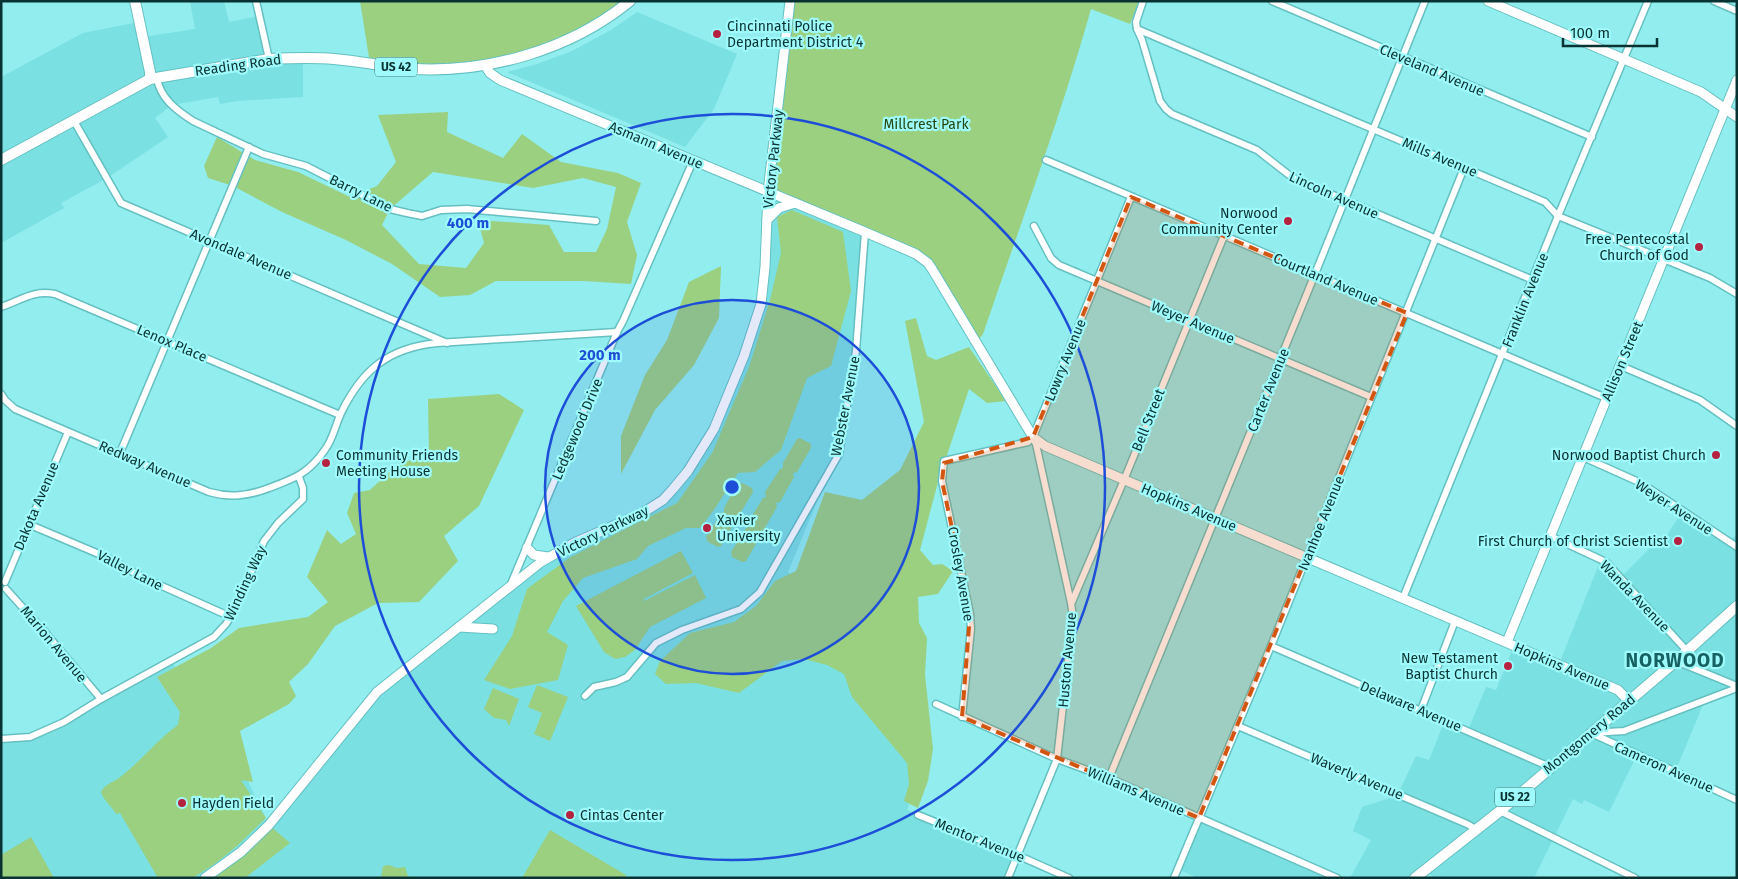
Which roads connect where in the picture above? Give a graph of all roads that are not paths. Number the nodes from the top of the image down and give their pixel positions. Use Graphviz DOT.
graph roads {
  1 [pos="135,1"];
  2 [pos="256,1"];
  3 [pos="630,1"];
  4 [pos="790,1"];
  5 [pos="1143,1"];
  6 [pos="1272,1"];
  7 [pos="1425,1"];
  8 [pos="1488,1"];
  9 [pos="1648,1"];
  10 [pos="1714,1"];
  11 [pos="1737,11"];
  12 [pos="1137,29"];
  13 [pos="1403,58"];
  14 [pos="269,59"];
  15 [pos="1624,60"];
  16 [pos="485,65"];
  17 [pos="153,78"];
  18 [pos="1737,80"];
  19 [pos="1725,108"];
  20 [pos="1737,117"];
  21 [pos="74,121"];
  22 [pos="1374,129"];
  23 [pos="1592,137"];
  24 [pos="249,147"];
  25 [pos="1,160"];
  26 [pos="1046,160"];
  27 [pos="693,161"];
  28 [pos="1464,168"];
  29 [pos="768,192"];
  30 [pos="1132,197"];
  31 [pos="1344,200"];
  32 [pos="795,203"];
  33 [pos="1558,216"];
  34 [pos="832,218"];
  35 [pos="767,220"];
  36 [pos="596,221"];
  37 [pos="1034,226"];
  38 [pos="865,232"];
  39 [pos="1224,236"];
  40 [pos="1437,239"];
  41 [pos="210,241"];
  42 [pos="1664,259"];
  43 [pos="1315,274"];
  44 [pos="1533,280"];
  45 [pos="1097,282"];
  46 [pos="1737,294"];
  47 [pos="1,308"];
  48 [pos="1407,313"];
  49 [pos="1189,320"];
  50 [pos="617,332"];
  51 [pos="167,341"];
  52 [pos="448,343"];
  53 [pos="1503,354"];
  54 [pos="1280,359"];
  55 [pos="1620,366"];
  56 [pos="1,394"];
  57 [pos="1371,397"];
  58 [pos="1606,398"];
  59 [pos="340,415"];
  60 [pos="1737,426"];
  61 [pos="68,432"];
  62 [pos="1033,438"];
  63 [pos="120,454"];
  64 [pos="1583,457"];
  65 [pos="299,477"];
  66 [pos="1124,480"];
  67 [pos="1216,518"];
  68 [pos="28,524"];
  69 [pos="1550,536"];
  70 [pos="1737,547"];
  71 [pos="527,548"];
  72 [pos="548,557"];
  73 [pos="1307,558"];
  74 [pos="3,585"];
  75 [pos="510,587"];
  76 [pos="1403,598"];
  77 [pos="1071,603"];
  78 [pos="1737,606"];
  79 [pos="231,617"];
  80 [pos="1455,621"];
  81 [pos="459,627"];
  82 [pos="493,629"];
  83 [pos="1507,642"];
  84 [pos="1271,646"];
  85 [pos="1687,652"];
  86 [pos="1676,661"];
  87 [pos="1737,687"];
  88 [pos="585,696"];
  89 [pos="101,699"];
  90 [pos="1629,701"];
  91 [pos="936,704"];
  92 [pos="1421,710"];
  93 [pos="962,717"];
  94 [pos="1238,726"];
  95 [pos="1591,733"];
  96 [pos="1,739"];
  97 [pos="1057,759"];
  98 [pos="1550,767"];
  99 [pos="1109,778"];
  100 [pos="1737,800"];
  101 [pos="1500,811"];
  102 [pos="918,815"];
  103 [pos="1199,818"];
  104 [pos="1476,829"];
  105 [pos="1017,855"];
  106 [pos="205,878"];
  107 [pos="1008,878"];
  108 [pos="1069,878"];
  109 [pos="1174,878"];
  110 [pos="1337,878"];
  111 [pos="1415,878"];
  112 [pos="1635,878"];
  1 -- 17 [label="main road"];
  2 -- 14 [label="street"];
  3 -- 16 [label="main road, Reading Road / US 42"];
  4 -- 29 [label="street, Victory Parkway"];
  5 -- 12 [label="street"];
  6 -- 13 [label="street, Cleveland Avenue"];
  7 -- 13 [label="street, Carter Avenue"];
  8 -- 15 [label="street"];
  9 -- 15 [label="street, Franklin Avenue"];
  10 -- 11 [label="street"];
  12 -- 22 [label="street, Mills Avenue"];
  12 -- 31 [label="street, Lincoln Avenue"];
  13 -- 22 [label="street, Carter Avenue"];
  13 -- 23 [label="street, Cleveland Avenue"];
  14 -- 16 [label="main road, Reading Road / US 42"];
  14 -- 17 [label="main road, Reading Road / US 42"];
  15 -- 19 [label="street"];
  15 -- 23 [label="street, Franklin Avenue"];
  16 -- 27 [label="street, Asmann Avenue"];
  17 -- 21 [label="main road, Reading Road / US 42"];
  17 -- 24 [label="street, Barry Lane"];
  18 -- 19 [label="street, Allison Street"];
  19 -- 20 [label="street"];
  19 -- 42 [label="street, Allison Street"];
  21 -- 25 [label="main road, Reading Road / US 42"];
  21 -- 41 [label="street, Avondale Avenue"];
  22 -- 28 [label="street, Mills Avenue"];
  22 -- 31 [label="street, Carter Avenue"];
  23 -- 33 [label="street, Franklin Avenue"];
  24 -- 36 [label="street, Barry Lane"];
  24 -- 41 [label="street"];
  26 -- 30 [label="street, Courtland Avenue"];
  27 -- 29 [label="street, Asmann Avenue"];
  27 -- 50 [label="street, Ledgewood Drive"];
  28 -- 33 [label="street, Mills Avenue"];
  28 -- 40 [label="street, Ivanhoe Avenue"];
  29 -- 32 [label="street, Asmann Avenue"];
  29 -- 35 [label="street, Victory Parkway"];
  30 -- 39 [label="street, Courtland Avenue"];
  30 -- 45 [label="street, Lowry Avenue"];
  31 -- 40 [label="street, Lincoln Avenue"];
  31 -- 43 [label="street, Carter Avenue"];
  32 -- 34 [label="street, Asmann Avenue"];
  32 -- 35 [label="street"];
  33 -- 42 [label="street, Mills Avenue"];
  33 -- 44 [label="street, Franklin Avenue"];
  34 -- 38 [label="street, Hopkins Avenue"];
  35 -- 72 [label="street, Victory Parkway"];
  37 -- 45 [label="street, Weyer Avenue"];
  38 -- 62 [label="street, Hopkins Avenue"];
  38 -- 88 [label="street, Webster Avenue"];
  39 -- 43 [label="street, Courtland Avenue"];
  39 -- 49 [label="street, Bell Street"];
  40 -- 44 [label="street, Lincoln Avenue"];
  40 -- 48 [label="street, Ivanhoe Avenue"];
  41 -- 51 [label="street"];
  41 -- 52 [label="street, Avondale Avenue"];
  42 -- 46 [label="street, Mills Avenue"];
  42 -- 55 [label="street, Allison Street"];
  43 -- 48 [label="street, Courtland Avenue"];
  43 -- 54 [label="street, Carter Avenue"];
  44 -- 53 [label="street, Franklin Avenue"];
  45 -- 49 [label="street, Weyer Avenue"];
  45 -- 62 [label="street, Lowry Avenue"];
  47 -- 51 [label="street, Lenox Place"];
  48 -- 53 [label="street, Courtland Avenue"];
  48 -- 57 [label="street, Ivanhoe Avenue"];
  49 -- 54 [label="street, Weyer Avenue"];
  49 -- 66 [label="street, Bell Street"];
  50 -- 52 [label="street"];
  50 -- 71 [label="street, Ledgewood Drive"];
  51 -- 59 [label="street, Lenox Place"];
  51 -- 63 [label="street"];
  52 -- 59 [label="street"];
  53 -- 58 [label="street, Courtland Avenue"];
  53 -- 76 [label="street, Franklin Avenue"];
  54 -- 57 [label="street, Weyer Avenue"];
  54 -- 67 [label="street, Carter Avenue"];
  55 -- 58 [label="street, Allison Street"];
  55 -- 60 [label="street"];
  56 -- 61 [label="street, Redway Avenue"];
  57 -- 73 [label="street, Ivanhoe Avenue"];
  58 -- 64 [label="street, Allison Street"];
  59 -- 65 [label="street"];
  61 -- 63 [label="street, Redway Avenue"];
  61 -- 68 [label="street, Dakota Avenue"];
  62 -- 66 [label="street, Hopkins Avenue"];
  62 -- 77 [label="street, Huston Avenue"];
  62 -- 93 [label="street, Crosley Avenue"];
  63 -- 65 [label="street, Redway Avenue"];
  64 -- 69 [label="street, Allison Street"];
  64 -- 70 [label="street, Weyer Avenue"];
  65 -- 79 [label="street, Winding Way"];
  66 -- 67 [label="street, Hopkins Avenue"];
  66 -- 77 [label="street, Bell Street"];
  67 -- 73 [label="street, Hopkins Avenue"];
  67 -- 99 [label="street, Carter Avenue"];
  68 -- 74 [label="street, Dakota Avenue"];
  68 -- 79 [label="street, Valley Lane"];
  69 -- 83 [label="street, Allison Street"];
  69 -- 85 [label="street, Wanda Avenue"];
  71 -- 72 [label="street"];
  71 -- 75 [label="street, Ledgewood Drive"];
  72 -- 75 [label="street, Victory Parkway"];
  73 -- 76 [label="street, Hopkins Avenue"];
  73 -- 84 [label="street, Ivanhoe Avenue"];
  74 -- 89 [label="street, Marion Avenue"];
  75 -- 81 [label="street, Victory Parkway"];
  76 -- 80 [label="street, Hopkins Avenue"];
  77 -- 97 [label="street, Huston Avenue"];
  78 -- 85 [label="main road, Montgomery Road / US 22"];
  79 -- 89 [label="street, Winding Way"];
  80 -- 83 [label="street, Hopkins Avenue"];
  80 -- 92 [label="street"];
  81 -- 82 [label="street"];
  81 -- 106 [label="street, Victory Parkway"];
  83 -- 90 [label="street, Hopkins Avenue"];
  84 -- 92 [label="street, Delaware Avenue"];
  84 -- 94 [label="street, Ivanhoe Avenue"];
  85 -- 86 [label="main road, Montgomery Road / US 22"];
  86 -- 87 [label="street"];
  86 -- 90 [label="main road, Montgomery Road / US 22"];
  87 -- 95 [label="street"];
  89 -- 96 [label="street, Winding Way"];
  90 -- 95 [label="main road, Montgomery Road / US 22"];
  91 -- 93 [label="street, Williams Avenue"];
  92 -- 98 [label="street, Delaware Avenue"];
  93 -- 97 [label="street, Williams Avenue"];
  94 -- 103 [label="street, Ivanhoe Avenue"];
  94 -- 104 [label="street, Waverly Avenue"];
  95 -- 98 [label="main road, Montgomery Road / US 22"];
  95 -- 100 [label="street, Cameron Avenue"];
  97 -- 99 [label="street, Williams Avenue"];
  97 -- 105 [label="street, Huston Avenue"];
  98 -- 101 [label="main road, Montgomery Road / US 22"];
  99 -- 103 [label="street, Williams Avenue"];
  101 -- 104 [label="main road, Montgomery Road / US 22"];
  101 -- 112 [label="street"];
  102 -- 105 [label="street, Mentor Avenue"];
  103 -- 109 [label="street, Ivanhoe Avenue"];
  103 -- 110 [label="street, Williams Avenue"];
  104 -- 111 [label="main road, Montgomery Road / US 22"];
  105 -- 107 [label="street, Huston Avenue"];
  105 -- 108 [label="street, Mentor Avenue"];
}
